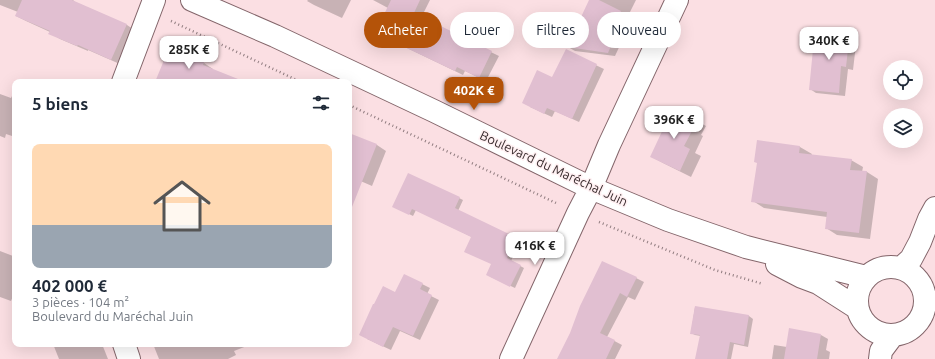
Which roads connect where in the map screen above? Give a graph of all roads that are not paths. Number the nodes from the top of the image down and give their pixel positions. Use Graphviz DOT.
graph roads {
  1 [pos="192,0"];
  2 [pos="677,0"];
  3 [pos="152,5"];
  4 [pos="124,79"];
  5 [pos="591,188"];
  6 [pos="935,208"];
  7 [pos="746,247"];
  8 [pos="900,268"];
  9 [pos="866,277"];
  10 [pos="857,308"];
  11 [pos="929,313"];
  12 [pos="893,335"];
  13 [pos="125,347"];
  14 [pos="129,359"];
  15 [pos="511,359"];
  16 [pos="880,359"];
  1 -- 5 [label="street, Boulevard du Maréchal Juin"];
  2 -- 5 [label="street"];
  3 -- 4 [label="street"];
  5 -- 7 [label="street, Boulevard du Maréchal Juin"];
  5 -- 15 [label="street"];
  6 -- 8 [label="street"];
  7 -- 9 [label="street, Boulevard du Maréchal Juin"];
  7 -- 10 [label="street, Boulevard du Maréchal Juin"];
  8 -- 9 [label="street"];
  8 -- 11 [label="street"];
  9 -- 10 [label="street"];
  10 -- 12 [label="street"];
  11 -- 12 [label="street"];
  12 -- 16 [label="street"];
  13 -- 14 [label="street"];
}
